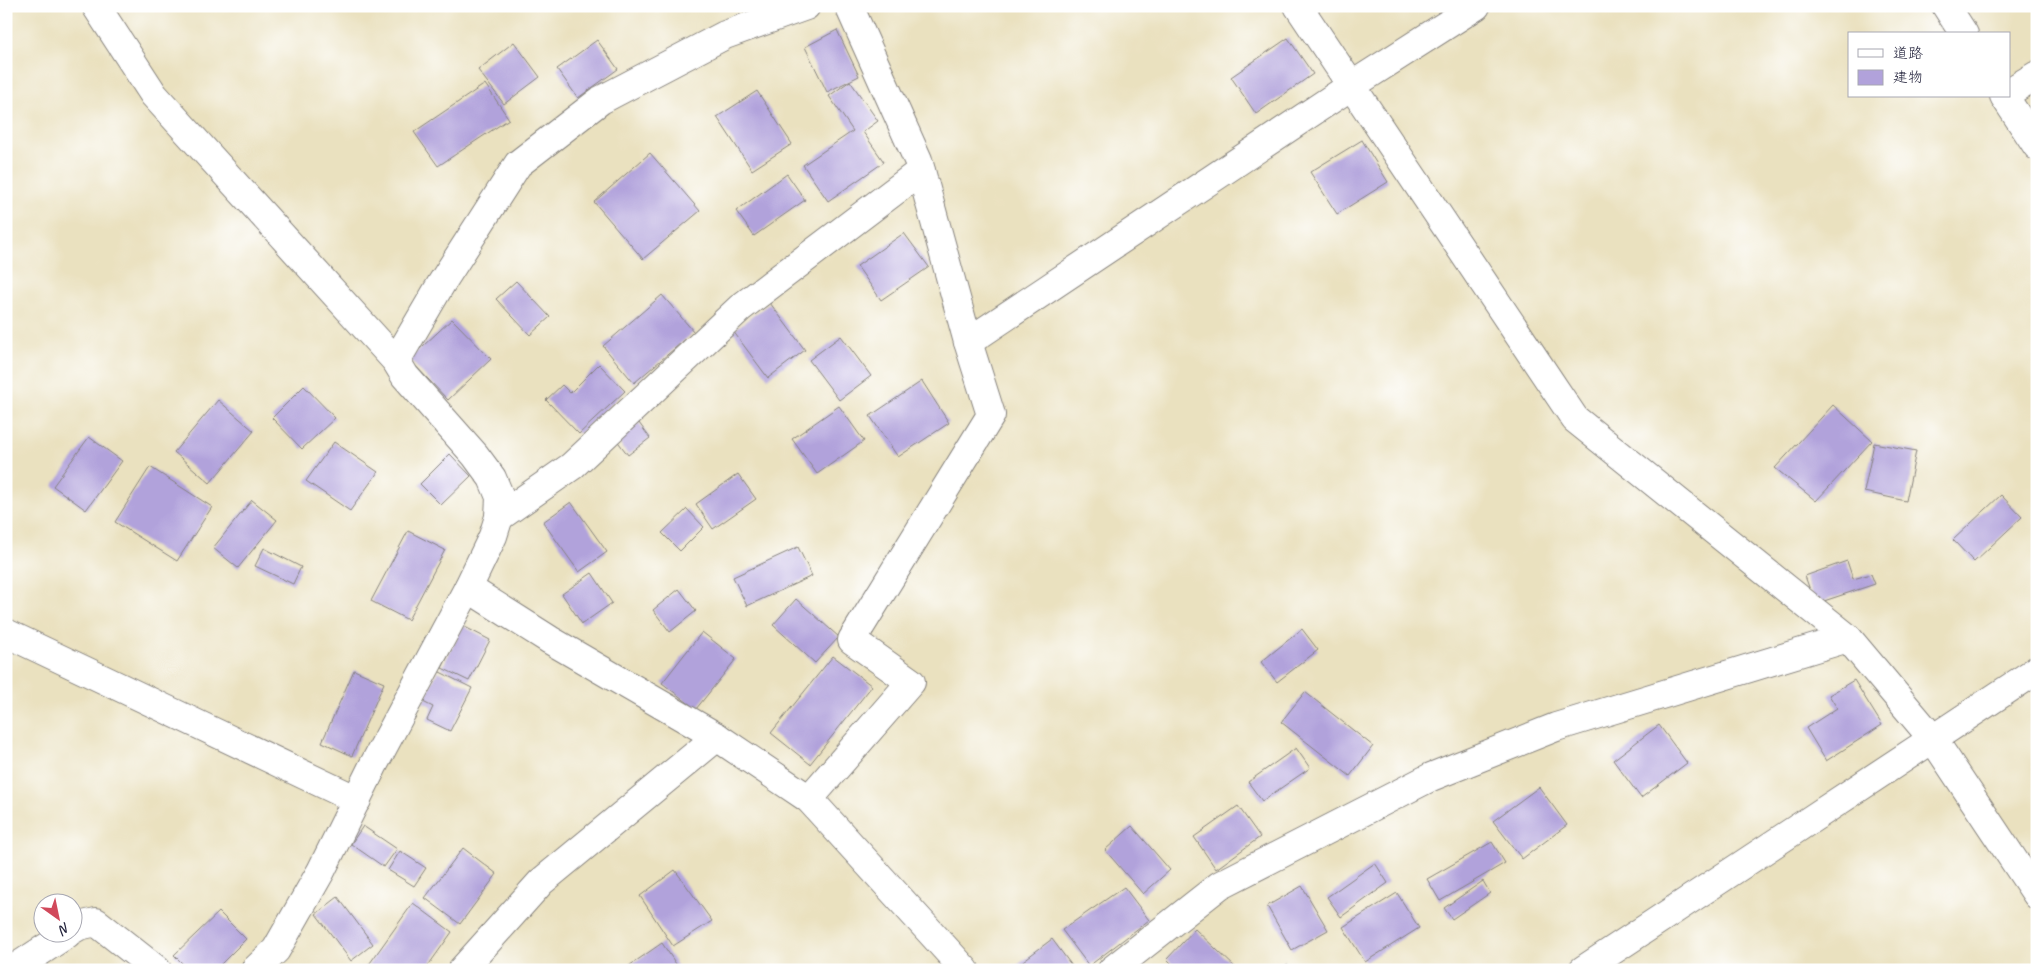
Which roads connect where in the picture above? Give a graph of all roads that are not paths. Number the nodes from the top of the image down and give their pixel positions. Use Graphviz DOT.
graph roads {
  1 [pos="96,6"];
  2 [pos="806,6"];
  3 [pos="849,6"];
  4 [pos="1298,6"];
  5 [pos="1476,6"];
  6 [pos="1946,6"];
  7 [pos="1963,32"];
  8 [pos="2037,74"];
  9 [pos="1351,86"];
  10 [pos="2010,91"];
  11 [pos="2005,98"];
  12 [pos="2037,146"];
  13 [pos="921,171"];
  14 [pos="968,342"];
  15 [pos="396,361"];
  16 [pos="499,518"];
  17 [pos="468,588"];
  18 [pos="6,633"];
  19 [pos="1848,638"];
  20 [pos="2037,670"];
  21 [pos="717,738"];
  22 [pos="1933,739"];
  23 [pos="809,799"];
  24 [pos="357,800"];
  25 [pos="2037,895"];
  26 [pos="84,926"];
  27 [pos="52,944"];
  28 [pos="12,970"];
  29 [pos="157,970"];
  30 [pos="255,970"];
  31 [pos="462,970"];
  32 [pos="965,970"];
  33 [pos="1112,970"];
  34 [pos="1583,970"];
  1 -- 15 [label="street"];
  2 -- 15 [label="street"];
  3 -- 13 [label="street"];
  4 -- 9 [label="street"];
  5 -- 9 [label="street"];
  6 -- 7 [label="street"];
  8 -- 10 [label="street"];
  9 -- 14 [label="street"];
  9 -- 19 [label="street"];
  11 -- 12 [label="street"];
  13 -- 14 [label="street"];
  13 -- 16 [label="street"];
  14 -- 23 [label="street"];
  15 -- 16 [label="street"];
  16 -- 17 [label="street"];
  17 -- 21 [label="street"];
  17 -- 24 [label="street"];
  18 -- 24 [label="street"];
  19 -- 22 [label="street"];
  19 -- 33 [label="street"];
  20 -- 22 [label="street"];
  21 -- 23 [label="street"];
  21 -- 31 [label="street"];
  22 -- 25 [label="street"];
  22 -- 34 [label="street"];
  23 -- 32 [label="street"];
  24 -- 30 [label="street"];
  26 -- 29 [label="street"];
  27 -- 28 [label="street"];
}
